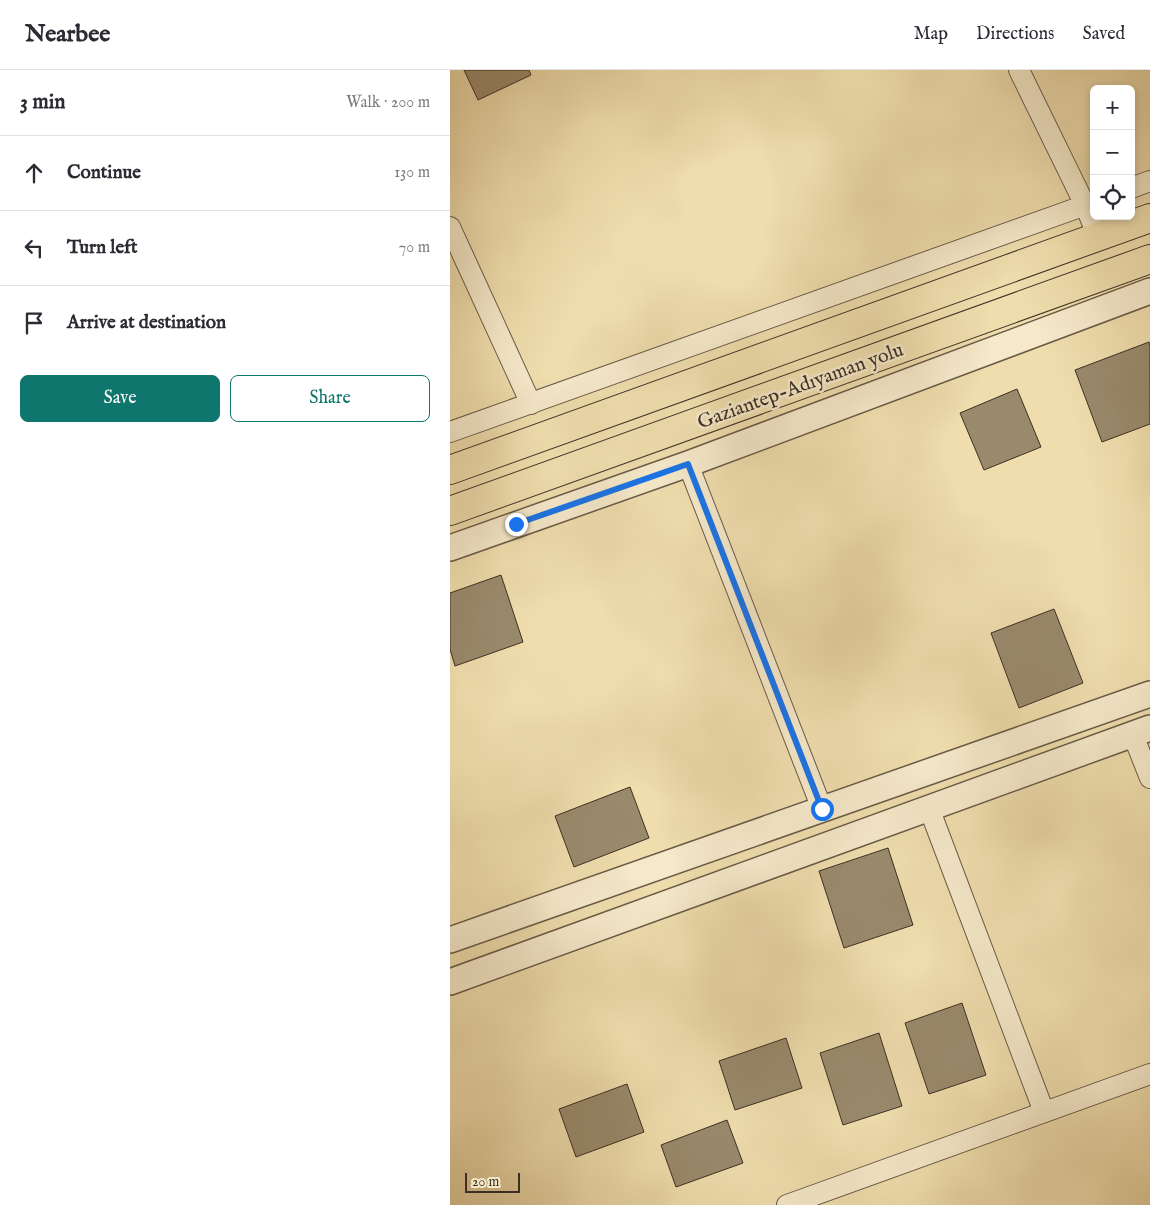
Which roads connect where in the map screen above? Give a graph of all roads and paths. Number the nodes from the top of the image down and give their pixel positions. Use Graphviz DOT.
graph roads {
  1 [pos="1019,70"];
  2 [pos="1150,180"];
  3 [pos="1135,186"];
  4 [pos="1089,203"];
  5 [pos="1150,218"];
  6 [pos="450,227"];
  7 [pos="1098,237"];
  8 [pos="1150,259"];
  9 [pos="1150,292"];
  10 [pos="531,404"];
  11 [pos="450,432"];
  12 [pos="688,464"];
  13 [pos="450,470"];
  14 [pos="450,511"];
  15 [pos="450,548"];
  16 [pos="1150,694"];
  17 [pos="1141,732"];
  18 [pos="1150,778"];
  19 [pos="929,808"];
  20 [pos="822,809"];
  21 [pos="450,940"];
  22 [pos="450,982"];
  23 [pos="1150,1074"];
  24 [pos="1044,1112"];
  25 [pos="787,1205"];
  1 -- 4 [label="street"];
  2 -- 3 [label="street"];
  4 -- 7 [label="street"];
  4 -- 10 [label="street"];
  5 -- 7 [label="highway, Gaziantep-Adıyaman yolu"];
  6 -- 10 [label="street"];
  7 -- 13 [label="highway, Gaziantep-Adıyaman yolu"];
  8 -- 14 [label="highway, Gaziantep-Adıyaman yolu"];
  9 -- 12 [label="street"];
  10 -- 11 [label="street"];
  12 -- 15 [label="street"];
  12 -- 20 [label="street"];
  16 -- 20 [label="street"];
  17 -- 18 [label="street"];
  17 -- 19 [label="street"];
  19 -- 22 [label="street"];
  19 -- 24 [label="street"];
  20 -- 21 [label="street"];
  23 -- 24 [label="street"];
  24 -- 25 [label="street"];
}
